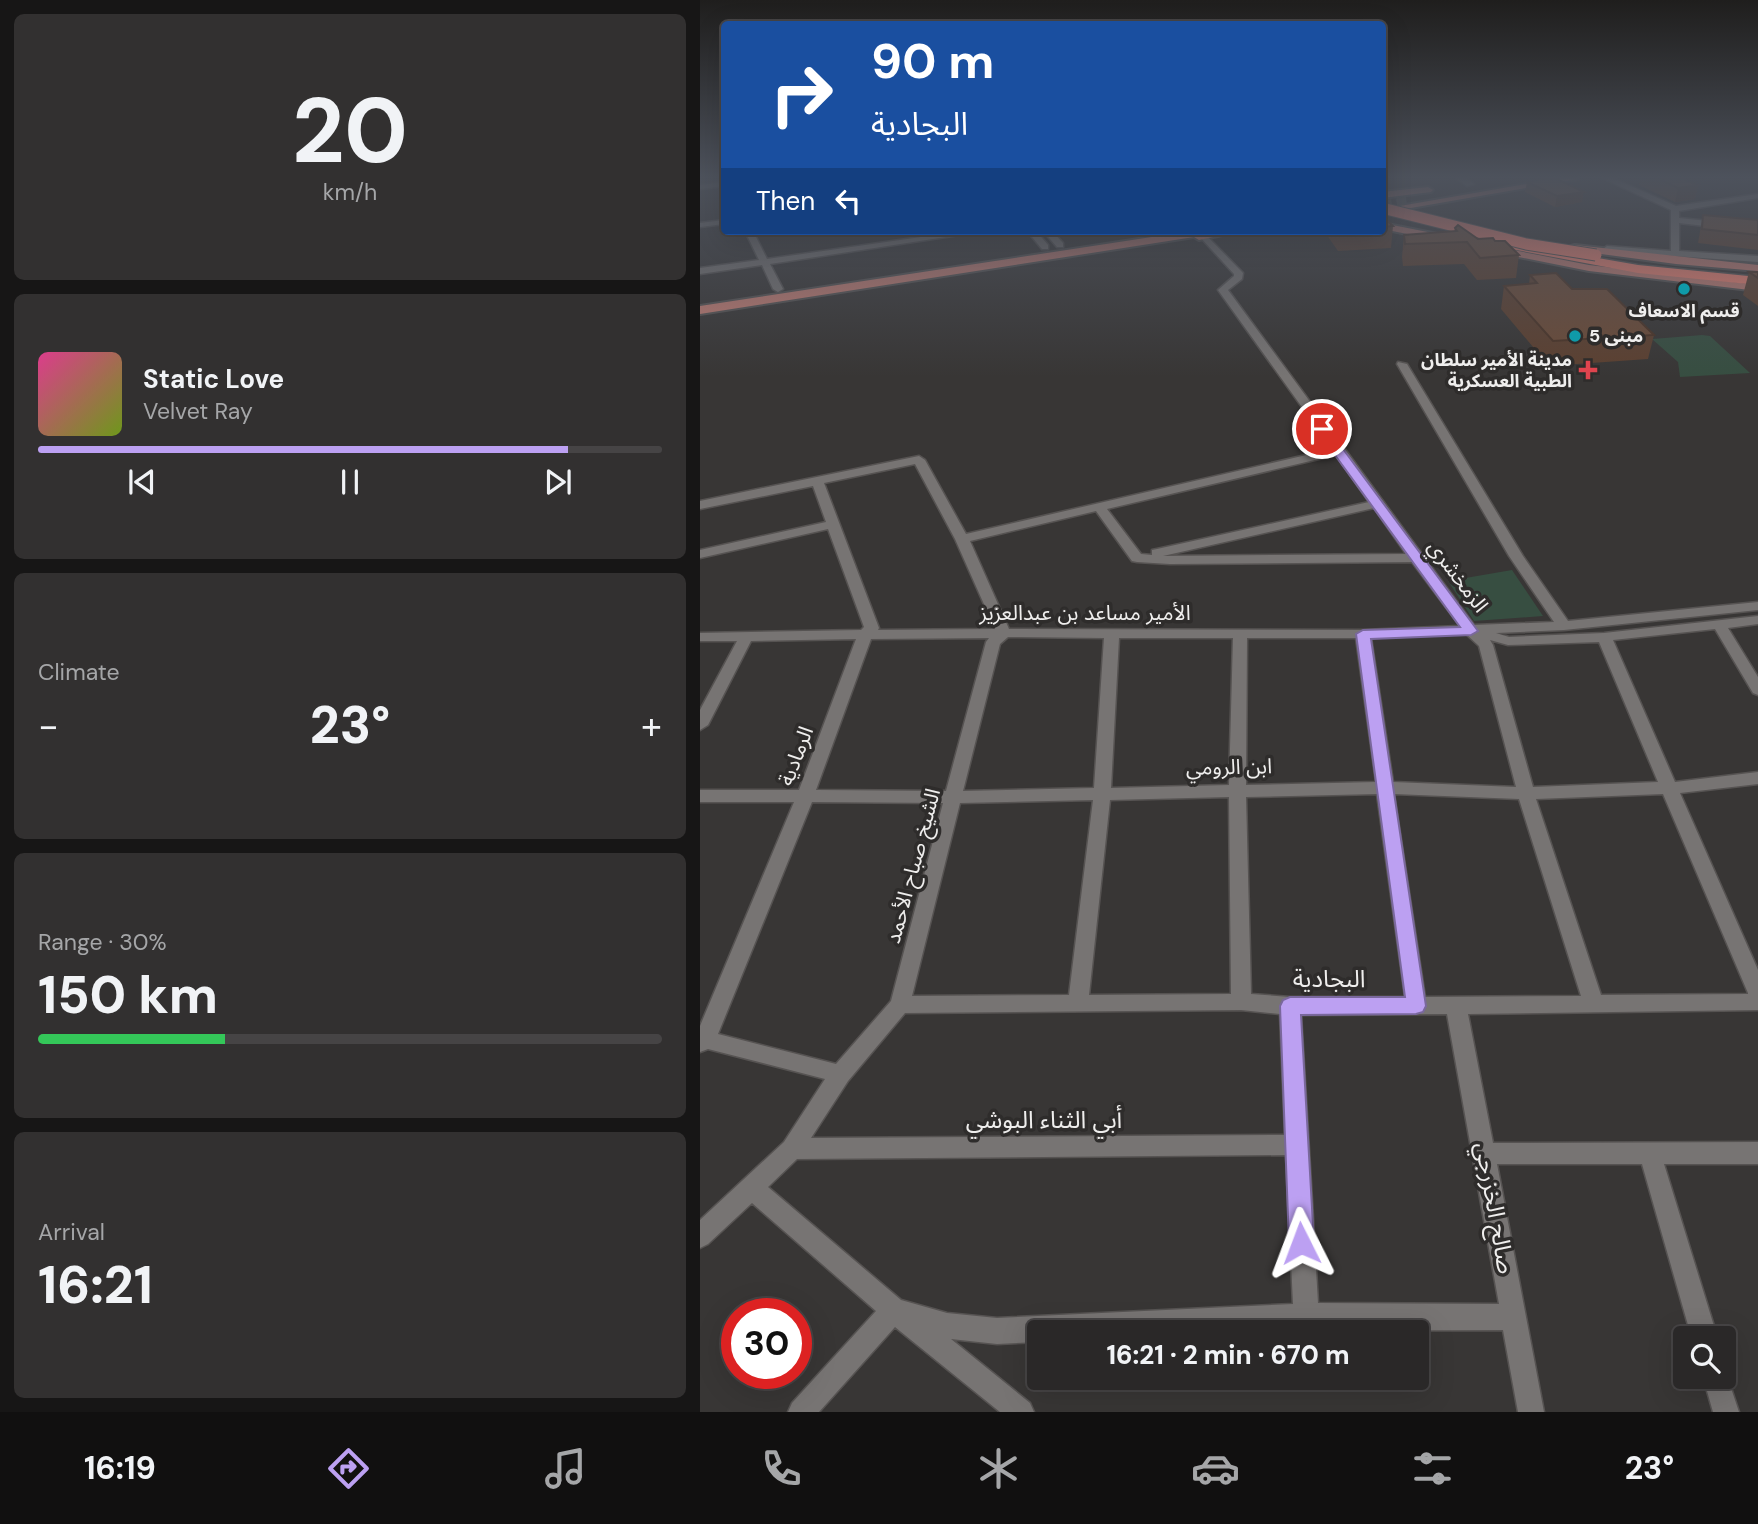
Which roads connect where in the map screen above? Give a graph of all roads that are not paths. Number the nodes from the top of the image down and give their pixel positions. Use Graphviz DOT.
graph roads {
  1 [pos="755,245"];
  2 [pos="876,245"];
  3 [pos="1060,245"];
  4 [pos="1070,245"];
  5 [pos="1130,245"];
  6 [pos="1217,245"];
  7 [pos="1484,245"];
  8 [pos="1492,245"];
  9 [pos="1532,245"];
  10 [pos="1564,245"];
  11 [pos="1675,245"];
  12 [pos="1045,247"];
  13 [pos="1574,247"];
  14 [pos="1675,253"];
  15 [pos="1758,259"];
  16 [pos="762,262"];
  17 [pos="917,266"];
  18 [pos="700,271"];
  19 [pos="1758,271"];
  20 [pos="1758,281"];
  21 [pos="1758,288"];
  22 [pos="778,289"];
  23 [pos="700,301"];
  24 [pos="700,310"];
  25 [pos="1402,364"];
  26 [pos="1338,451"];
  27 [pos="817,481"];
  28 [pos="1376,504"];
  29 [pos="700,505"];
  30 [pos="1099,507"];
  31 [pos="832,524"];
  32 [pos="962,539"];
  33 [pos="700,554"];
  34 [pos="1137,558"];
  35 [pos="1416,558"];
  36 [pos="1758,606"];
  37 [pos="1758,620"];
  38 [pos="1719,624"];
  39 [pos="1563,626"];
  40 [pos="1471,631"];
  41 [pos="1004,633"];
  42 [pos="1112,634"];
  43 [pos="1240,634"];
  44 [pos="1363,634"];
  45 [pos="865,635"];
  46 [pos="700,637"];
  47 [pos="746,637"];
  48 [pos="1604,637"];
  49 [pos="1758,690"];
  50 [pos="700,726"];
  51 [pos="1758,778"];
  52 [pos="1383,788"];
  53 [pos="1670,788"];
  54 [pos="1237,789"];
  55 [pos="1527,793"];
  56 [pos="1101,794"];
  57 [pos="806,795"];
  58 [pos="700,796"];
  59 [pos="955,797"];
  60 [pos="1758,993"];
  61 [pos="1241,1002"];
  62 [pos="1758,1002"];
  63 [pos="1593,1003"];
  64 [pos="900,1005"];
  65 [pos="1078,1005"];
  66 [pos="1456,1005"];
  67 [pos="1290,1006"];
  68 [pos="1416,1006"];
  69 [pos="702,1040"];
  70 [pos="840,1074"];
  71 [pos="1296,1145"];
  72 [pos="792,1149"];
  73 [pos="1758,1153"];
  74 [pos="1485,1154"];
  75 [pos="1650,1154"];
  76 [pos="751,1187"];
  77 [pos="700,1236"];
  78 [pos="894,1310"];
  79 [pos="1306,1317"];
  80 [pos="1514,1317"];
  81 [pos="1701,1326"];
  82 [pos="1719,1389"];
  83 [pos="801,1412"];
  84 [pos="1021,1412"];
  85 [pos="1531,1412"];
  86 [pos="1726,1412"];
  1 -- 16 [label="street"];
  2 -- 16 [label="street"];
  3 -- 12 [label="main road"];
  4 -- 17 [label="main road"];
  5 -- 24 [label="main road"];
  6 -- 26 [label="street, الزمخشري"];
  7 -- 21 [label="main road"];
  8 -- 20 [label="highway"];
  9 -- 19 [label="highway, bridge"];
  10 -- 13 [label="main road"];
  11 -- 14 [label="street"];
  12 -- 17 [label="main road"];
  13 -- 14 [label="street"];
  13 -- 19 [label="main road"];
  14 -- 15 [label="street"];
  16 -- 18 [label="street"];
  16 -- 22 [label="street"];
  17 -- 22 [label="main road"];
  22 -- 23 [label="main road"];
  25 -- 39 [label="street"];
  26 -- 28 [label="street, الزمخشري"];
  26 -- 30 [label="street"];
  27 -- 29 [label="street"];
  27 -- 31 [label="street, الرمادية"];
  27 -- 32 [label="street"];
  28 -- 34 [label="street"];
  28 -- 35 [label="street, الزمخشري"];
  30 -- 32 [label="street"];
  30 -- 34 [label="street"];
  31 -- 33 [label="street"];
  31 -- 45 [label="street, الرمادية"];
  32 -- 41 [label="street"];
  34 -- 35 [label="street"];
  35 -- 40 [label="street, الزمخشري"];
  36 -- 39 [label="street, الأمير مساعد بن عبدالعزيز"];
  37 -- 38 [label="street"];
  38 -- 48 [label="street"];
  38 -- 49 [label="street"];
  39 -- 40 [label="street, الأمير مساعد بن عبدالعزيز"];
  40 -- 44 [label="street, الأمير مساعد بن عبدالعزيز"];
  40 -- 48 [label="street"];
  40 -- 55 [label="street, الزمخشري"];
  41 -- 42 [label="street, الأمير مساعد بن عبدالعزيز"];
  41 -- 45 [label="street, الأمير مساعد بن عبدالعزيز"];
  41 -- 59 [label="street, الشيخ صباح الأحمد"];
  42 -- 43 [label="street, الأمير مساعد بن عبدالعزيز"];
  42 -- 56 [label="street"];
  43 -- 44 [label="street, الأمير مساعد بن عبدالعزيز"];
  43 -- 54 [label="street"];
  44 -- 52 [label="street"];
  45 -- 47 [label="street, الأمير مساعد بن عبدالعزيز"];
  45 -- 57 [label="street, الرمادية"];
  46 -- 47 [label="street, الأمير مساعد بن عبدالعزيز"];
  47 -- 50 [label="street"];
  48 -- 53 [label="street"];
  51 -- 53 [label="street, ابن الرومي"];
  52 -- 54 [label="street, ابن الرومي"];
  52 -- 55 [label="street, ابن الرومي"];
  52 -- 68 [label="street"];
  53 -- 55 [label="street, ابن الرومي"];
  53 -- 60 [label="street"];
  54 -- 56 [label="street, ابن الرومي"];
  54 -- 61 [label="street"];
  55 -- 63 [label="street, الزمخشري"];
  56 -- 59 [label="street, ابن الرومي"];
  56 -- 65 [label="street"];
  57 -- 58 [label="street, ابن الرومي"];
  57 -- 59 [label="street, ابن الرومي"];
  57 -- 69 [label="street, الرمادية"];
  59 -- 64 [label="street, الشيخ صباح الأحمد"];
  61 -- 65 [label="street, البجادية"];
  61 -- 67 [label="street, البجادية"];
  62 -- 63 [label="street, البجادية"];
  63 -- 66 [label="street, البجادية"];
  64 -- 65 [label="street, البجادية"];
  64 -- 70 [label="street, الشيخ صباح الأحمد"];
  66 -- 68 [label="street, البجادية"];
  66 -- 74 [label="street, صالح الخزرجي"];
  67 -- 68 [label="street, البجادية"];
  67 -- 71 [label="street"];
  69 -- 70 [label="street"];
  70 -- 72 [label="street, الشيخ صباح الأحمد"];
  71 -- 72 [label="street, أبي الثناء البوشي"];
  71 -- 79 [label="street"];
  72 -- 76 [label="street, الشيخ صباح الأحمد"];
  73 -- 75 [label="street"];
  74 -- 75 [label="street"];
  74 -- 80 [label="street, صالح الخزرجي"];
  75 -- 81 [label="street"];
  76 -- 77 [label="street, الشيخ صباح الأحمد"];
  76 -- 78 [label="street"];
  78 -- 79 [label="street"];
  78 -- 83 [label="street"];
  78 -- 84 [label="street"];
  79 -- 80 [label="street"];
  80 -- 85 [label="street, صالح الخزرجي"];
  82 -- 86 [label="street"];
}
